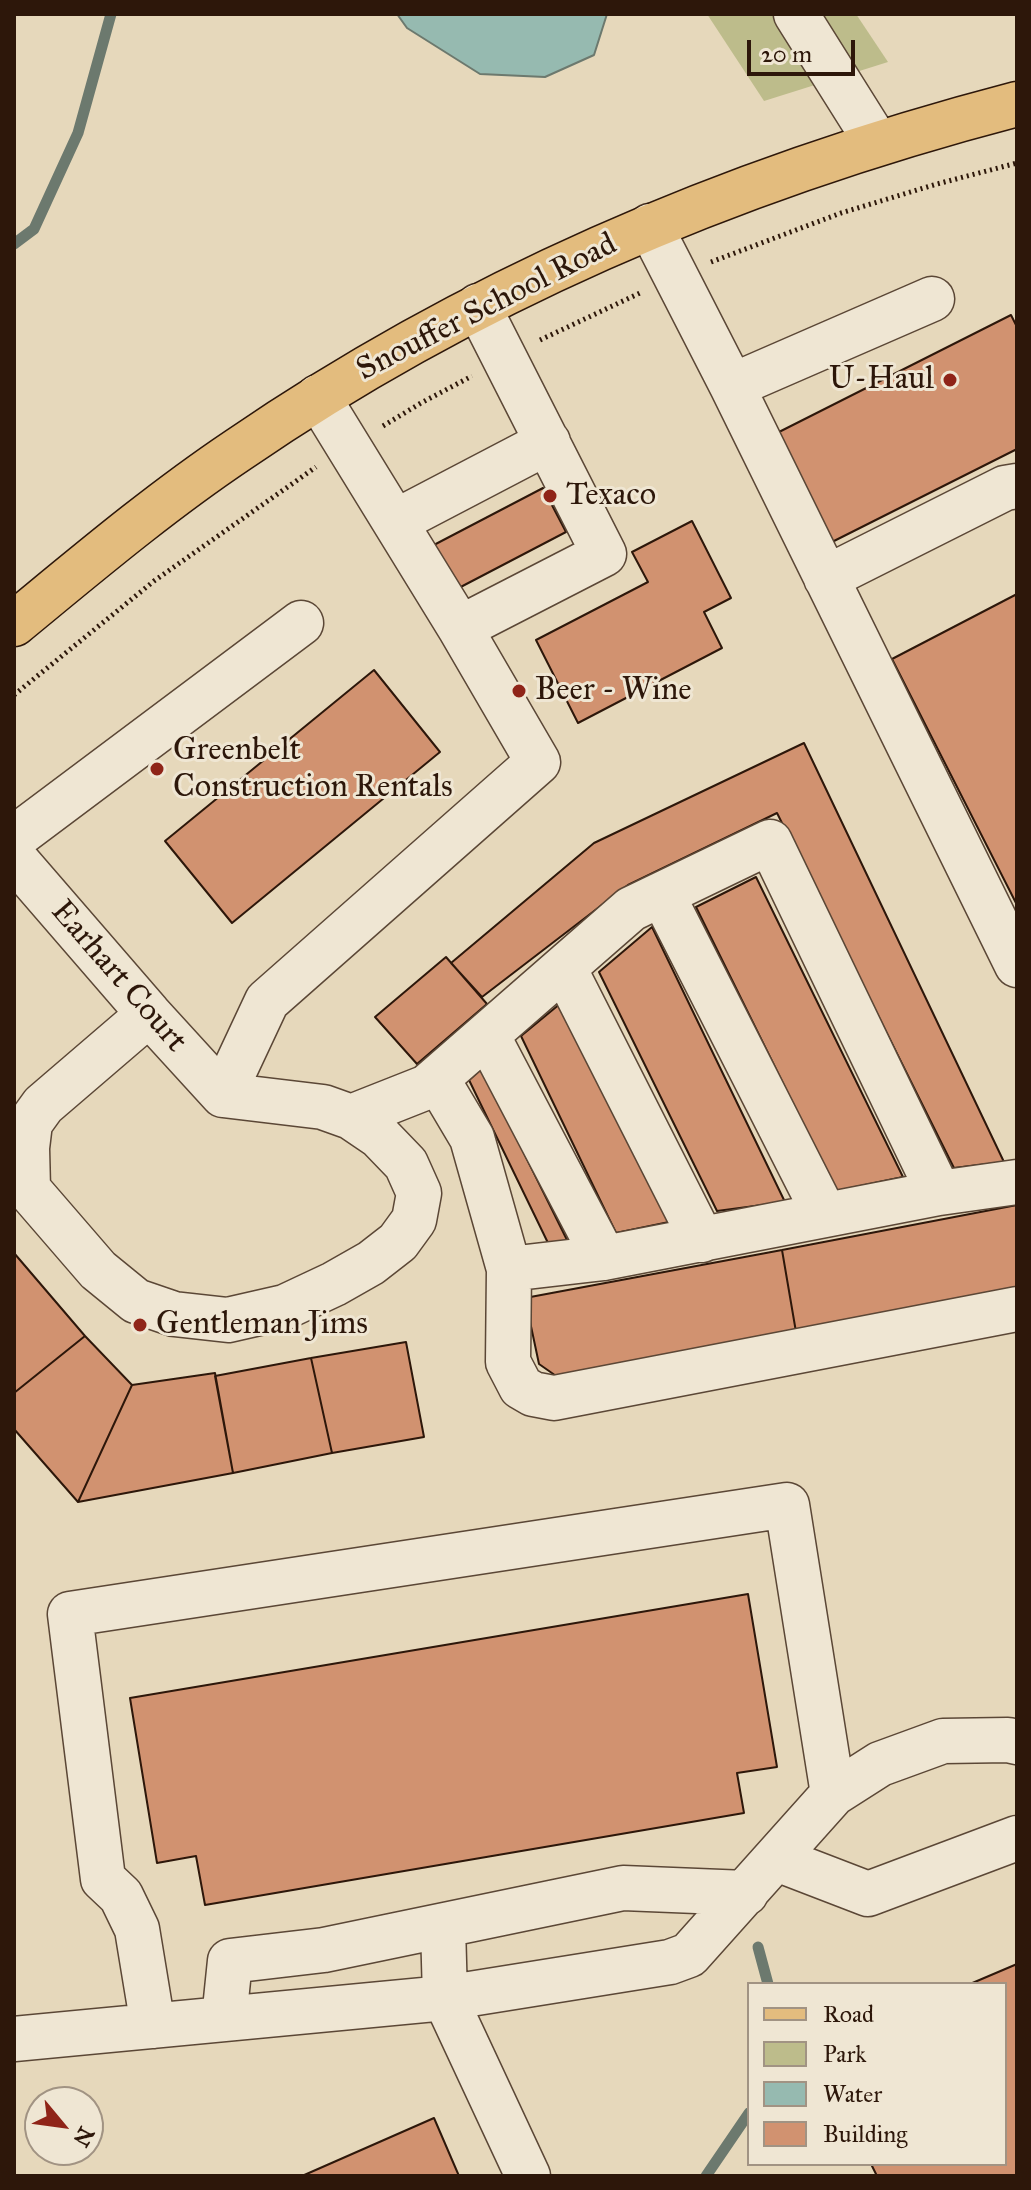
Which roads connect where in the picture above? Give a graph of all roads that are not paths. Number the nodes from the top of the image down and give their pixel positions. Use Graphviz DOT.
graph roads {
  1 [pos="796,14"];
  2 [pos="1017,104"];
  3 [pos="877,143"];
  4 [pos="650,226"];
  5 [pos="932,299"];
  6 [pos="478,306"];
  7 [pos="732,386"];
  8 [pos="318,397"];
  9 [pos="548,442"];
  10 [pos="1017,486"];
  11 [pos="395,522"];
  12 [pos="826,578"];
  13 [pos="301,623"];
  14 [pos="14,624"];
  15 [pos="460,628"];
  16 [pos="14,838"];
  17 [pos="14,858"];
  18 [pos="662,894"];
  19 [pos="1017,965"];
  20 [pos="564,968"];
  21 [pos="149,1014"];
  22 [pos="487,1035"];
  23 [pos="437,1079"];
  24 [pos="223,1095"];
  25 [pos="351,1117"];
  26 [pos="22,1121"];
  27 [pos="1017,1182"];
  28 [pos="939,1193"];
  29 [pos="21,1196"];
  30 [pos="825,1215"];
  31 [pos="702,1240"];
  32 [pos="604,1258"];
  33 [pos="509,1269"];
  34 [pos="1017,1309"];
  35 [pos="1017,1742"];
  36 [pos="833,1794"];
  37 [pos="1017,1838"];
  38 [pos="777,1859"];
  39 [pos="746,1893"];
  40 [pos="443,1926"];
  41 [pos="445,1998"];
  42 [pos="224,2019"];
  43 [pos="153,2026"];
  44 [pos="14,2039"];
  45 [pos="528,2176"];
  1 -- 3 [label="street"];
  2 -- 3 [label="main road, Snouffer School Road"];
  3 -- 4 [label="main road, Snouffer School Road"];
  4 -- 6 [label="main road, Snouffer School Road"];
  4 -- 7 [label="street"];
  5 -- 7 [label="street"];
  6 -- 8 [label="main road, Snouffer School Road"];
  6 -- 9 [label="street"];
  7 -- 12 [label="street"];
  8 -- 11 [label="street"];
  8 -- 14 [label="main road, Snouffer School Road"];
  9 -- 11 [label="street"];
  9 -- 15 [label="street"];
  10 -- 12 [label="street"];
  11 -- 15 [label="street"];
  12 -- 19 [label="street"];
  13 -- 16 [label="street"];
  15 -- 24 [label="street"];
  17 -- 21 [label="street, Earhart Court"];
  18 -- 20 [label="street"];
  18 -- 28 [label="street"];
  18 -- 30 [label="street"];
  20 -- 22 [label="street"];
  20 -- 31 [label="street"];
  21 -- 24 [label="street, Earhart Court"];
  21 -- 26 [label="street"];
  22 -- 23 [label="street"];
  22 -- 32 [label="street"];
  23 -- 25 [label="street"];
  23 -- 33 [label="street"];
  24 -- 25 [label="street"];
  25 -- 29 [label="street"];
  26 -- 29 [label="street"];
  27 -- 28 [label="street"];
  28 -- 30 [label="street"];
  30 -- 31 [label="street"];
  31 -- 32 [label="street"];
  32 -- 33 [label="street"];
  33 -- 34 [label="street"];
  35 -- 36 [label="street"];
  36 -- 38 [label="street"];
  36 -- 43 [label="street"];
  37 -- 38 [label="street"];
  38 -- 39 [label="street"];
  39 -- 40 [label="street"];
  39 -- 41 [label="street"];
  40 -- 41 [label="street"];
  40 -- 42 [label="street"];
  41 -- 42 [label="street"];
  41 -- 45 [label="street"];
  42 -- 43 [label="street"];
  43 -- 44 [label="street"];
}
